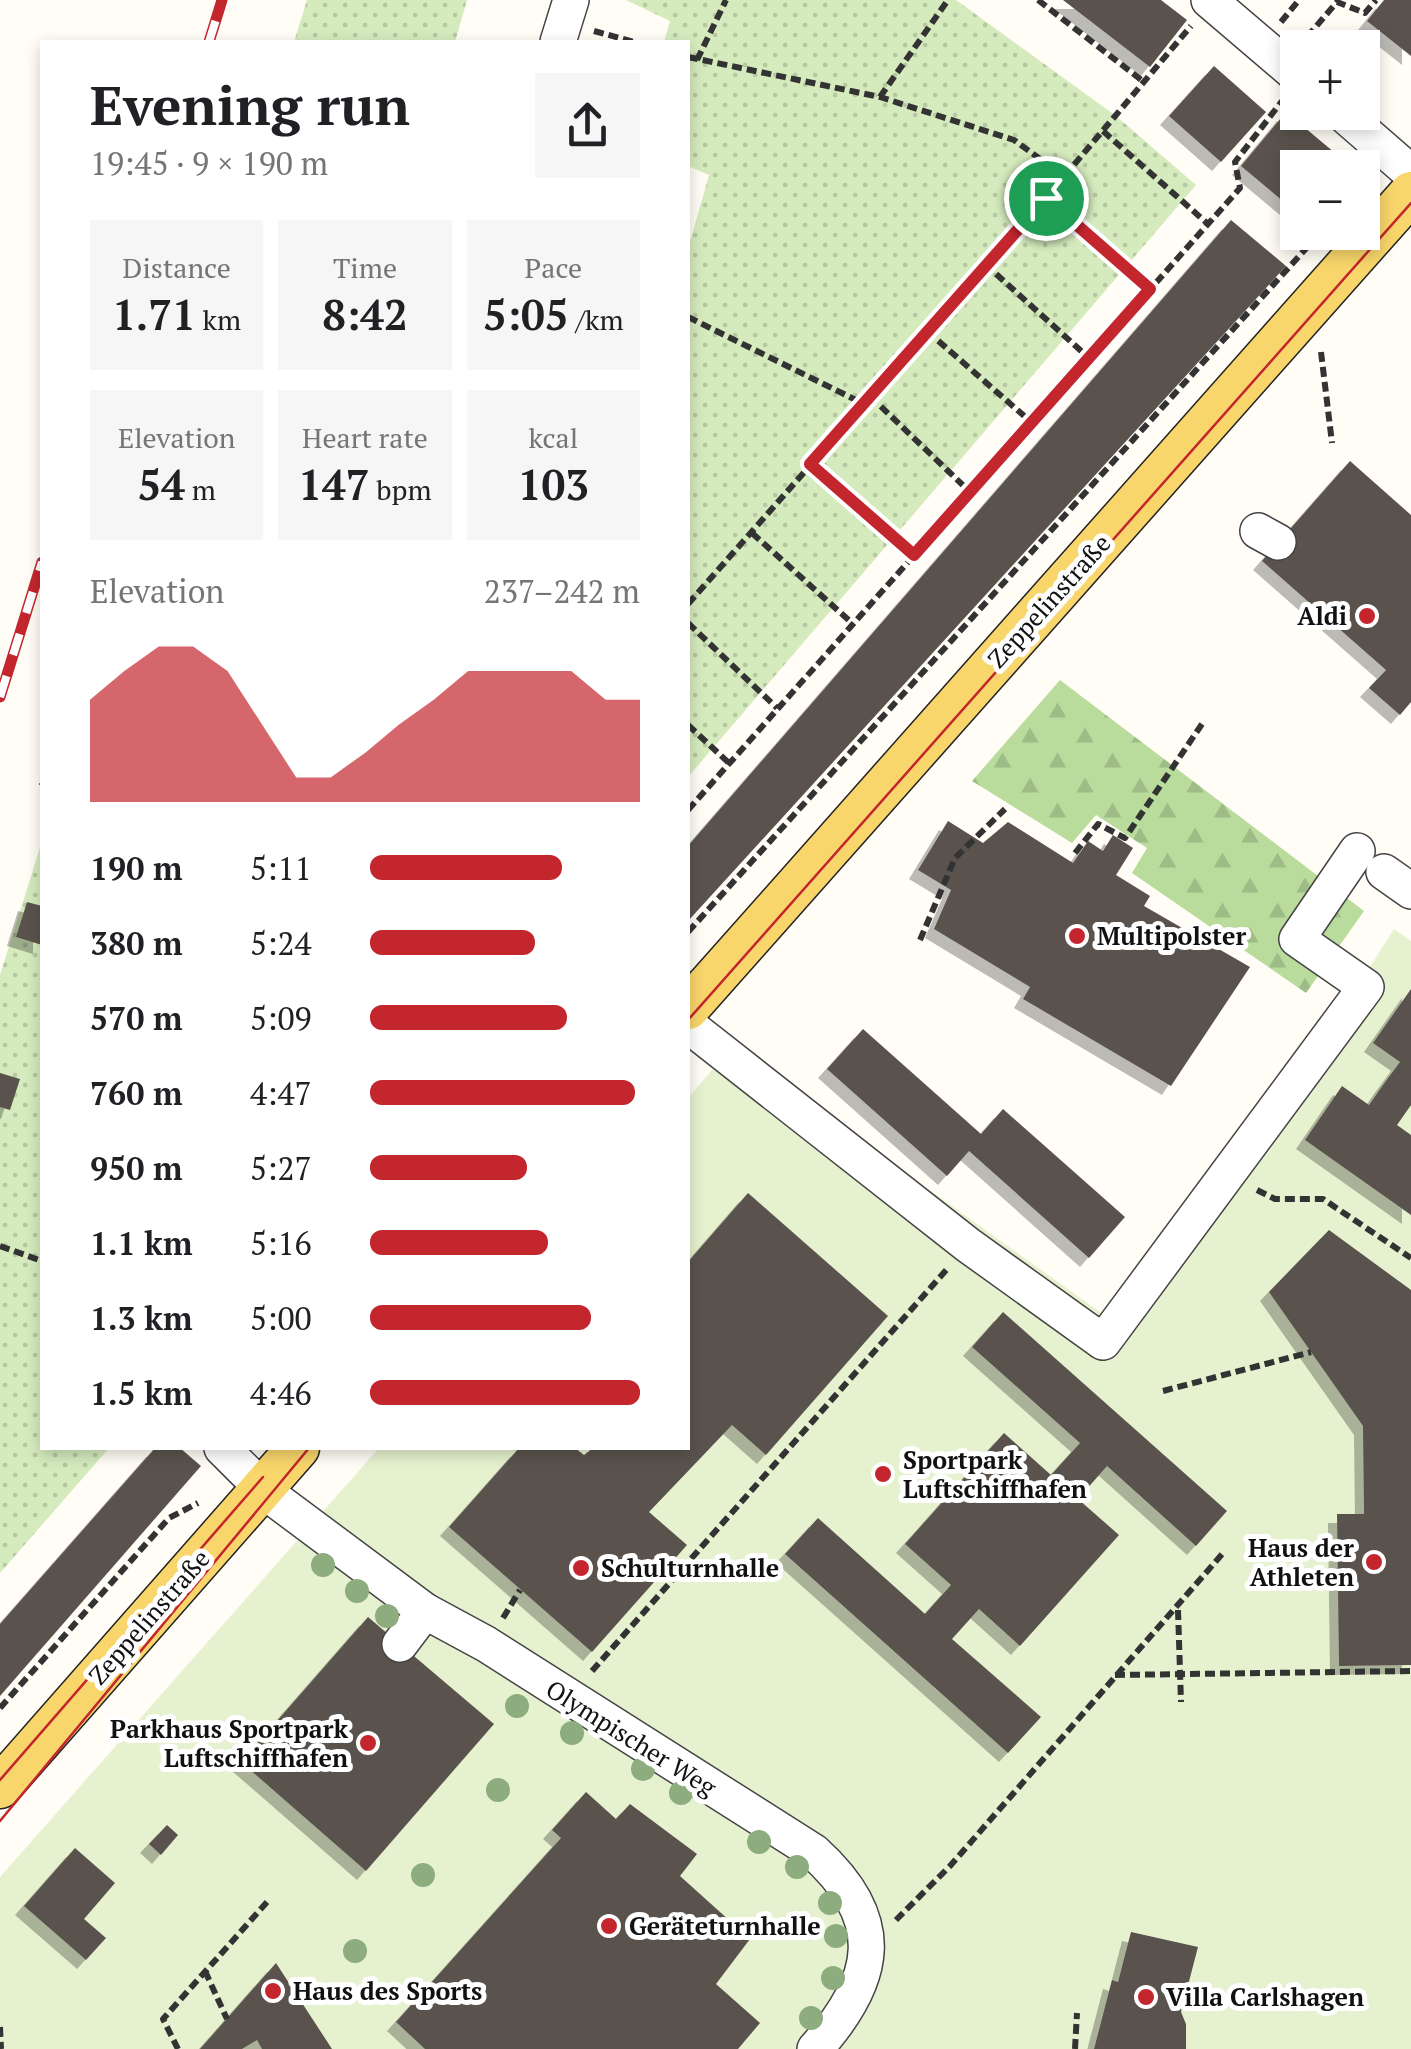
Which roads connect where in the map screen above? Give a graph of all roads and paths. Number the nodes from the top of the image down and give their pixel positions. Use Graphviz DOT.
graph roads {
  1 [pos="571,0"];
  2 [pos="726,0"];
  3 [pos="948,0"];
  4 [pos="1038,0"];
  5 [pos="1376,0"];
  6 [pos="1210,1"];
  7 [pos="1313,30"];
  8 [pos="559,40"];
  9 [pos="690,58"];
  10 [pos="698,60"];
  11 [pos="1280,73"];
  12 [pos="1144,82"];
  13 [pos="880,97"];
  14 [pos="1280,102"];
  15 [pos="1362,130"];
  16 [pos="1103,131"];
  17 [pos="1411,173"];
  18 [pos="1062,175"];
  19 [pos="1411,194"];
  20 [pos="1046,198"];
  21 [pos="1208,224"];
  22 [pos="1304,250"];
  23 [pos="985,264"];
  24 [pos="1150,289"];
  25 [pos="1316,302"];
  26 [pos="690,318"];
  27 [pos="927,331"];
  28 [pos="1089,358"];
  29 [pos="870,396"];
  30 [pos="862,403"];
  31 [pos="1030,421"];
  32 [pos="1332,442"];
  33 [pos="810,464"];
  34 [pos="970,492"];
  35 [pos="752,533"];
  36 [pos="914,555"];
  37 [pos="690,602"];
  38 [pos="852,623"];
  39 [pos="690,626"];
  40 [pos="777,708"];
  41 [pos="1202,724"];
  42 [pos="690,727"];
  43 [pos="729,763"];
  44 [pos="690,808"];
  45 [pos="1005,809"];
  46 [pos="1075,853"];
  47 [pos="1384,871"];
  48 [pos="690,930"];
  49 [pos="920,940"];
  50 [pos="690,1006"];
  51 [pos="690,1027"];
  52 [pos="1230,1176"];
  53 [pos="968,1245"];
  54 [pos="0,1246"];
  55 [pos="1411,1258"];
  56 [pos="40,1259"];
  57 [pos="1310,1352"];
  58 [pos="1163,1391"];
  59 [pos="292,1450"];
  60 [pos="240,1466"];
  61 [pos="1224,1552"];
  62 [pos="1178,1609"];
  63 [pos="426,1611"];
  64 [pos="400,1644"];
  65 [pos="1411,1671"];
  66 [pos="1180,1674"];
  67 [pos="1114,1675"];
  68 [pos="568,1698"];
  69 [pos="1181,1702"];
  70 [pos="0,1708"];
  71 [pos="0,1787"];
  72 [pos="268,1902"];
  73 [pos="868,1948"];
  74 [pos="205,1972"];
  75 [pos="1077,2013"];
  76 [pos="227,2019"];
  77 [pos="0,2026"];
  78 [pos="2,2049"];
  79 [pos="178,2049"];
  80 [pos="814,2049"];
  81 [pos="1076,2049"];
  1 -- 8 [label="street"];
  2 -- 10 [label="path"];
  3 -- 13 [label="path"];
  4 -- 12 [label="path"];
  5 -- 7 [label="path"];
  6 -- 11 [label="street"];
  6 -- 12 [label="path"];
  9 -- 10 [label="path"];
  10 -- 13 [label="path"];
  12 -- 16 [label="path"];
  13 -- 18 [label="path"];
  14 -- 21 [label="path"];
  15 -- 17 [label="street"];
  16 -- 18 [label="path"];
  16 -- 21 [label="path"];
  18 -- 20 [label="path"];
  19 -- 25 [label="main road, Zeppelinstraße"];
  20 -- 23 [label="path"];
  20 -- 24 [label="path"];
  21 -- 24 [label="path"];
  22 -- 48 [label="path"];
  23 -- 27 [label="path"];
  23 -- 28 [label="path"];
  24 -- 28 [label="path"];
  25 -- 32 [label="path"];
  25 -- 50 [label="main road, Zeppelinstraße"];
  26 -- 30 [label="path"];
  27 -- 29 [label="path"];
  27 -- 31 [label="path"];
  28 -- 31 [label="path"];
  29 -- 30 [label="path"];
  29 -- 34 [label="path"];
  30 -- 33 [label="path"];
  31 -- 34 [label="path"];
  33 -- 35 [label="path"];
  33 -- 36 [label="path"];
  34 -- 36 [label="path"];
  35 -- 37 [label="path"];
  35 -- 38 [label="path"];
  36 -- 38 [label="path"];
  38 -- 40 [label="path"];
  39 -- 40 [label="path"];
  40 -- 43 [label="path"];
  41 -- 46 [label="path"];
  42 -- 43 [label="path"];
  43 -- 44 [label="path"];
  45 -- 49 [label="path"];
  47 -- 52 [label="street"];
  51 -- 53 [label="street"];
  52 -- 53 [label="street"];
  52 -- 55 [label="path"];
  53 -- 68 [label="path"];
  54 -- 56 [label="path"];
  57 -- 58 [label="path"];
  59 -- 60 [label="main road, Zeppelinstraße"];
  60 -- 63 [label="street, Olympischer Weg"];
  60 -- 70 [label="path"];
  60 -- 71 [label="main road, Zeppelinstraße"];
  61 -- 62 [label="path"];
  62 -- 66 [label="path"];
  62 -- 67 [label="path"];
  63 -- 64 [label="street"];
  63 -- 68 [label="street, Olympischer Weg"];
  65 -- 66 [label="path"];
  66 -- 67 [label="path"];
  66 -- 69 [label="path"];
  67 -- 73 [label="path"];
  68 -- 73 [label="street, Olympischer Weg"];
  72 -- 74 [label="path"];
  73 -- 80 [label="street"];
  74 -- 76 [label="path"];
  74 -- 79 [label="path"];
  75 -- 81 [label="path"];
  77 -- 78 [label="path"];
}
